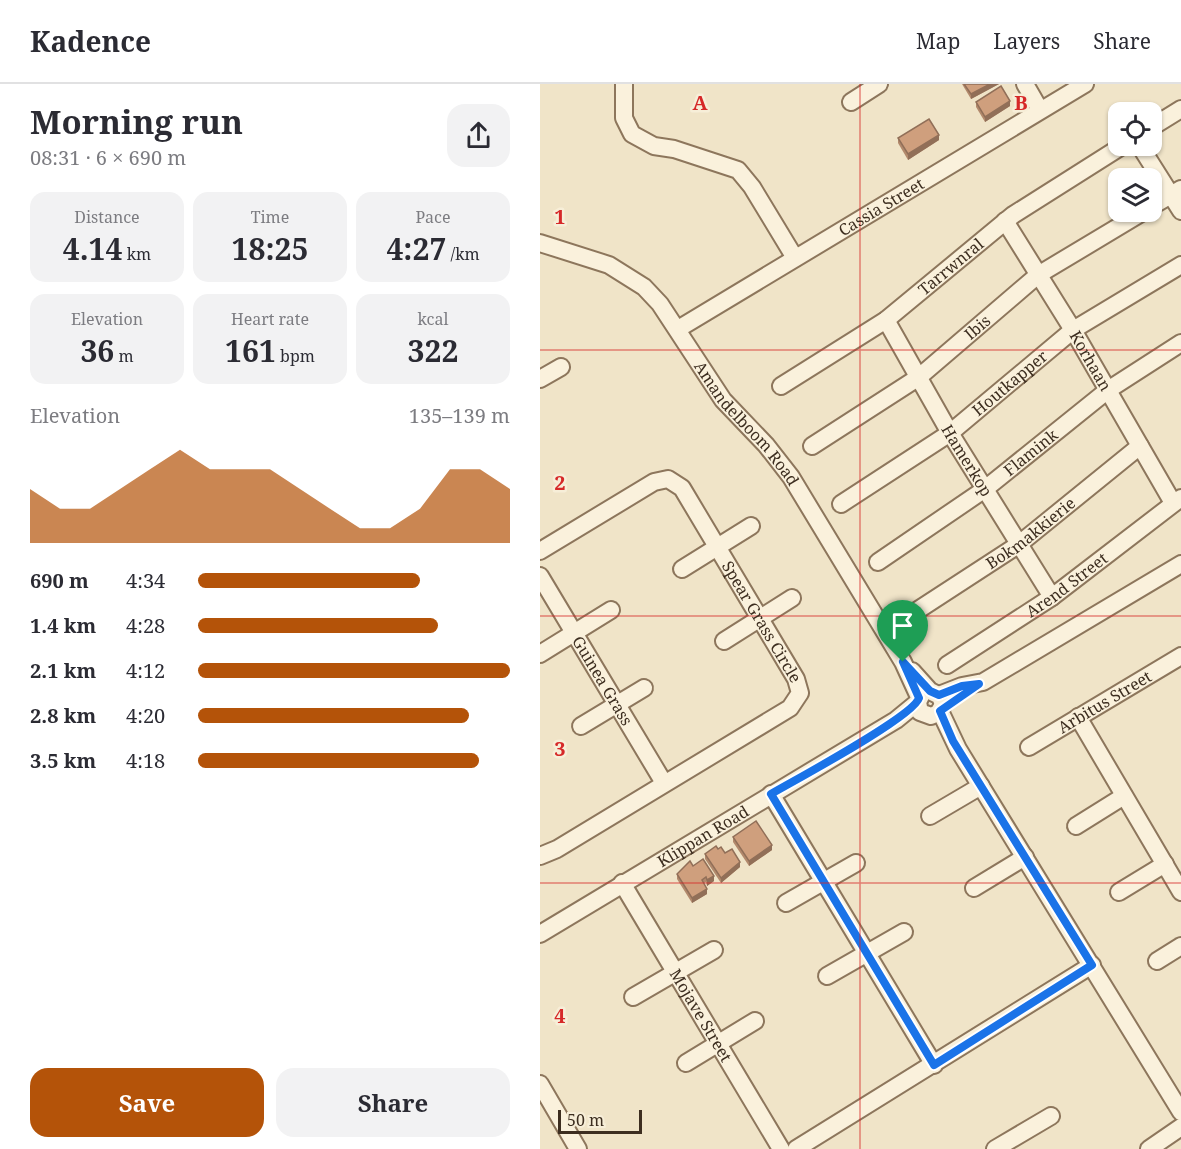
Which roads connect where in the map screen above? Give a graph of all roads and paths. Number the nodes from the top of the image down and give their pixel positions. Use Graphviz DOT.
graph roads {
  1 [pos="624,84"];
  2 [pos="879,84"];
  3 [pos="1025,84"];
  4 [pos="1085,84"];
  5 [pos="851,102"];
  6 [pos="1040,110"];
  7 [pos="1181,110"];
  8 [pos="1162,121"];
  9 [pos="1108,155"];
  10 [pos="1148,156"];
  11 [pos="1176,192"];
  12 [pos="1162,200"];
  13 [pos="1181,211"];
  14 [pos="1005,221"];
  15 [pos="1126,222"];
  16 [pos="540,243"];
  17 [pos="795,258"];
  18 [pos="1181,265"];
  19 [pos="1038,275"];
  20 [pos="886,320"];
  21 [pos="678,329"];
  22 [pos="1073,330"];
  23 [pos="1181,343"];
  24 [pos="561,367"];
  25 [pos="919,377"];
  26 [pos="540,379"];
  27 [pos="781,386"];
  28 [pos="1108,390"];
  29 [pos="950,433"];
  30 [pos="812,446"];
  31 [pos="1140,446"];
  32 [pos="985,489"];
  33 [pos="1177,501"];
  34 [pos="841,504"];
  35 [pos="751,526"];
  36 [pos="1018,545"];
  37 [pos="717,546"];
  38 [pos="540,551"];
  39 [pos="878,562"];
  40 [pos="1181,564"];
  41 [pos="682,569"];
  42 [pos="540,576"];
  43 [pos="1052,597"];
  44 [pos="792,598"];
  45 [pos="611,610"];
  46 [pos="915,612"];
  47 [pos="759,618"];
  48 [pos="575,634"];
  49 [pos="724,641"];
  50 [pos="540,654"];
  51 [pos="1181,656"];
  52 [pos="947,665"];
  53 [pos="644,688"];
  54 [pos="616,704"];
  55 [pos="930,704"];
  56 [pos="1078,717"];
  57 [pos="581,726"];
  58 [pos="1029,747"];
  59 [pos="664,783"];
  60 [pos="981,786"];
  61 [pos="771,794"];
  62 [pos="1124,796"];
  63 [pos="930,816"];
  64 [pos="1076,826"];
  65 [pos="540,856"];
  66 [pos="1025,857"];
  67 [pos="856,863"];
  68 [pos="1165,864"];
  69 [pos="824,882"];
  70 [pos="622,883"];
  71 [pos="974,888"];
  72 [pos="1119,892"];
  73 [pos="1181,892"];
  74 [pos="786,903"];
  75 [pos="904,932"];
  76 [pos="540,934"];
  77 [pos="1181,946"];
  78 [pos="714,950"];
  79 [pos="867,954"];
  80 [pos="1158,961"];
  81 [pos="1092,965"];
  82 [pos="675,972"];
  83 [pos="827,976"];
  84 [pos="633,998"];
  85 [pos="755,1021"];
  86 [pos="718,1044"];
  87 [pos="686,1063"];
  88 [pos="934,1065"];
  89 [pos="540,1084"];
  90 [pos="1181,1112"];
  91 [pos="1051,1116"];
  92 [pos="1181,1127"];
  93 [pos="579,1149"];
  94 [pos="781,1149"];
  95 [pos="796,1149"];
  96 [pos="995,1149"];
  97 [pos="1149,1149"];
  1 -- 17 [label="street"];
  2 -- 5 [label="street"];
  3 -- 6 [label="street"];
  4 -- 6 [label="street, Cassia Street"];
  6 -- 17 [label="street, Cassia Street"];
  7 -- 8 [label="street"];
  9 -- 14 [label="street, Tarrwnral"];
  10 -- 11 [label="street"];
  11 -- 12 [label="street"];
  11 -- 13 [label="street"];
  14 -- 19 [label="street, Korhaan"];
  14 -- 20 [label="street, Tarrwnral"];
  15 -- 19 [label="street, Ibis"];
  16 -- 21 [label="street, Amandelboom Road"];
  17 -- 21 [label="street, Cassia Street"];
  18 -- 22 [label="street, Houtkapper"];
  19 -- 22 [label="street, Korhaan"];
  19 -- 25 [label="street, Ibis"];
  20 -- 25 [label="street, Hamerkop"];
  20 -- 27 [label="street, Tarrwnral"];
  21 -- 55 [label="street, Amandelboom Road"];
  22 -- 28 [label="street, Korhaan"];
  22 -- 29 [label="street, Houtkapper"];
  23 -- 28 [label="street, Flamink"];
  24 -- 26 [label="street"];
  25 -- 29 [label="street, Hamerkop"];
  25 -- 30 [label="street, Ibis"];
  28 -- 31 [label="street, Korhaan"];
  28 -- 32 [label="street, Flamink"];
  29 -- 32 [label="street, Hamerkop"];
  29 -- 34 [label="street, Houtkapper"];
  31 -- 33 [label="street, Korhaan"];
  31 -- 36 [label="street, Bokmakkierie"];
  32 -- 36 [label="street, Hamerkop"];
  32 -- 39 [label="street, Flamink"];
  33 -- 43 [label="street, Arend Street"];
  35 -- 37 [label="street"];
  36 -- 43 [label="street, Hamerkop"];
  36 -- 46 [label="street, Bokmakkierie"];
  37 -- 38 [label="street, Spear Grass Circle"];
  37 -- 41 [label="street"];
  37 -- 47 [label="street, Spear Grass Circle"];
  40 -- 55 [label="street, Klippan Road"];
  42 -- 48 [label="street, Guinea Grass"];
  43 -- 52 [label="street, Arend Street"];
  44 -- 47 [label="street"];
  45 -- 48 [label="street"];
  47 -- 49 [label="street"];
  47 -- 59 [label="street, Spear Grass Circle"];
  48 -- 50 [label="street"];
  48 -- 54 [label="street, Guinea Grass"];
  51 -- 56 [label="street, Arbitus Street"];
  53 -- 54 [label="street"];
  54 -- 57 [label="street"];
  54 -- 59 [label="street, Guinea Grass"];
  55 -- 60 [label="street, Amandelboom Road"];
  55 -- 61 [label="street, Klippan Road"];
  56 -- 58 [label="street, Arbitus Street"];
  56 -- 62 [label="street"];
  59 -- 65 [label="street, Spear Grass Circle"];
  60 -- 63 [label="street"];
  60 -- 66 [label="street, Amandelboom Road"];
  61 -- 69 [label="street"];
  61 -- 70 [label="street, Klippan Road"];
  62 -- 64 [label="street"];
  62 -- 68 [label="street"];
  66 -- 71 [label="street"];
  66 -- 81 [label="street, Amandelboom Road"];
  67 -- 69 [label="street"];
  68 -- 72 [label="street"];
  68 -- 73 [label="street"];
  69 -- 74 [label="street"];
  69 -- 79 [label="street"];
  70 -- 76 [label="street, Klippan Road"];
  70 -- 82 [label="street, Mojave Street"];
  75 -- 79 [label="street"];
  77 -- 80 [label="street"];
  78 -- 82 [label="street"];
  79 -- 83 [label="street"];
  79 -- 88 [label="street"];
  81 -- 88 [label="street"];
  81 -- 90 [label="street, Amandelboom Road"];
  82 -- 84 [label="street"];
  82 -- 86 [label="street, Mojave Street"];
  85 -- 86 [label="street"];
  86 -- 87 [label="street"];
  86 -- 94 [label="street, Mojave Street"];
  88 -- 95 [label="street"];
  89 -- 93 [label="street"];
  91 -- 96 [label="street"];
  92 -- 97 [label="street"];
}
